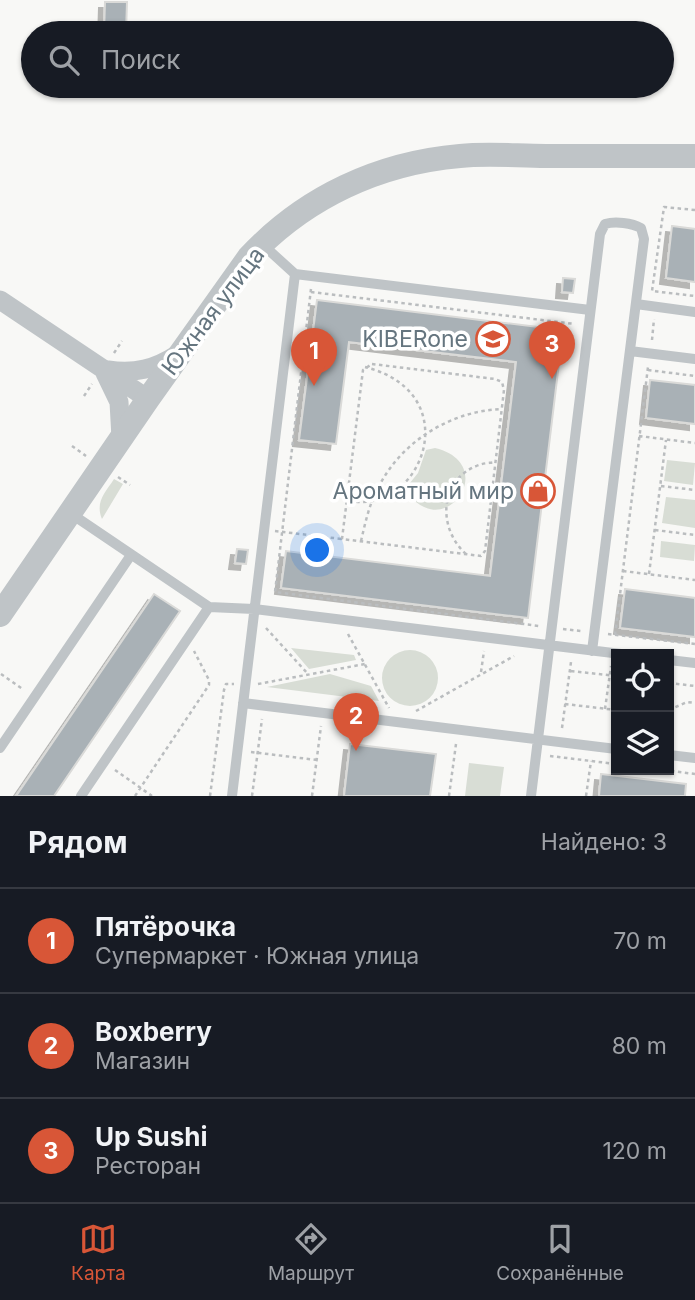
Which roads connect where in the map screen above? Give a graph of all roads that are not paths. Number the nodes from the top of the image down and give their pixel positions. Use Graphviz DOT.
graph roads {
  1 [pos="695,156"];
  2 [pos="261,243"];
  3 [pos="295,274"];
  4 [pos="0,300"];
  5 [pos="636,304"];
  6 [pos="590,310"];
  7 [pos="695,312"];
  8 [pos="630,351"];
  9 [pos="179,354"];
  10 [pos="695,359"];
  11 [pos="103,369"];
  12 [pos="148,399"];
  13 [pos="121,438"];
  14 [pos="69,513"];
  15 [pos="131,555"];
  16 [pos="209,607"];
  17 [pos="254,612"];
  18 [pos="0,615"];
  19 [pos="550,645"];
  20 [pos="592,651"];
  21 [pos="611,653"];
  22 [pos="674,661"];
  23 [pos="695,663"];
  24 [pos="243,703"];
  25 [pos="538,739"];
  26 [pos="611,747"];
  27 [pos="0,748"];
  28 [pos="674,756"];
  29 [pos="695,758"];
  30 [pos="80,796"];
  31 [pos="232,796"];
  32 [pos="531,796"];
  1 -- 2 [label="street, Южная улица"];
  2 -- 3 [label="lane"];
  2 -- 9 [label="street, Южная улица"];
  3 -- 6 [label="lane"];
  3 -- 17 [label="lane"];
  4 -- 11 [label="street"];
  5 -- 6 [label="lane"];
  5 -- 7 [label="lane"];
  5 -- 8 [label="lane"];
  6 -- 19 [label="lane"];
  8 -- 10 [label="lane"];
  8 -- 20 [label="lane"];
  9 -- 11 [label="street"];
  9 -- 12 [label="street, Южная улица"];
  11 -- 12 [label="street"];
  11 -- 13 [label="street"];
  12 -- 13 [label="street, Южная улица"];
  13 -- 14 [label="street, Южная улица"];
  14 -- 15 [label="lane"];
  14 -- 18 [label="street, Южная улица"];
  15 -- 16 [label="lane"];
  15 -- 27 [label="lane"];
  16 -- 17 [label="lane"];
  16 -- 30 [label="lane"];
  17 -- 19 [label="lane"];
  17 -- 24 [label="lane"];
  19 -- 20 [label="lane"];
  19 -- 25 [label="lane"];
  20 -- 21 [label="lane"];
  22 -- 23 [label="lane"];
  24 -- 25 [label="lane"];
  24 -- 31 [label="lane"];
  25 -- 26 [label="lane"];
  25 -- 32 [label="lane"];
  28 -- 29 [label="lane"];
}
